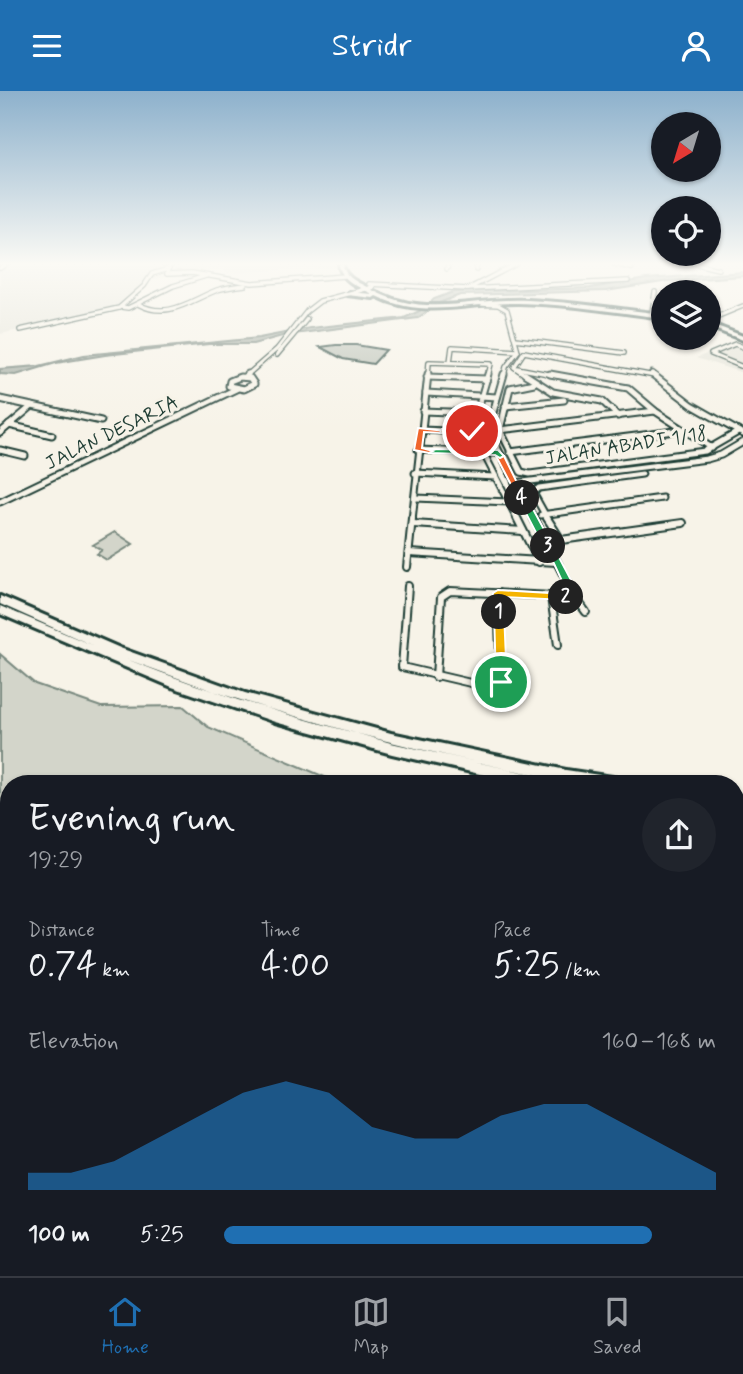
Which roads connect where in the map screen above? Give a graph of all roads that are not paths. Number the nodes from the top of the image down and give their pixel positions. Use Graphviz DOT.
graph roads {
  1 [pos="67,319"];
  2 [pos="300,319"];
  3 [pos="307,319"];
  4 [pos="510,319"];
  5 [pos="721,328"];
  6 [pos="20,330"];
  7 [pos="743,337"];
  8 [pos="515,339"];
  9 [pos="743,347"];
  10 [pos="521,351"];
  11 [pos="624,353"];
  12 [pos="450,362"];
  13 [pos="514,367"];
  14 [pos="743,367"];
  15 [pos="427,377"];
  16 [pos="247,378"];
  17 [pos="487,379"];
  18 [pos="534,383"];
  19 [pos="229,386"];
  20 [pos="236,389"];
  21 [pos="426,393"];
  22 [pos="481,395"];
  23 [pos="497,397"];
  24 [pos="1,399"];
  25 [pos="564,400"];
  26 [pos="32,406"];
  27 [pos="505,406"];
  28 [pos="424,411"];
  29 [pos="655,411"];
  30 [pos="475,413"];
  31 [pos="618,416"];
  32 [pos="101,421"];
  33 [pos="9,425"];
  34 [pos="421,430"];
  35 [pos="499,430"];
  36 [pos="684,430"];
  37 [pos="0,433"];
  38 [pos="740,433"];
  39 [pos="52,435"];
  40 [pos="743,442"];
  41 [pos="712,448"];
  42 [pos="0,450"];
  43 [pos="418,450"];
  44 [pos="510,451"];
  45 [pos="498,453"];
  46 [pos="484,454"];
  47 [pos="24,456"];
  48 [pos="415,473"];
  49 [pos="642,474"];
  50 [pos="495,477"];
  51 [pos="515,483"];
  52 [pos="415,498"];
  53 [pos="662,498"];
  54 [pos="0,500"];
  55 [pos="509,502"];
  56 [pos="545,514"];
  57 [pos="532,516"];
  58 [pos="683,523"];
  59 [pos="413,524"];
  60 [pos="523,531"];
  61 [pos="409,553"];
  62 [pos="539,562"];
  63 [pos="556,562"];
  64 [pos="407,567"];
  65 [pos="408,586"];
  66 [pos="498,593"];
  67 [pos="551,597"];
  68 [pos="575,597"];
  69 [pos="0,600"];
  70 [pos="0,610"];
  71 [pos="586,612"];
  72 [pos="558,645"];
  73 [pos="436,677"];
  74 [pos="508,775"];
  75 [pos="561,775"];
  1 -- 6 [label="street"];
  2 -- 16 [label="street, JALAN DESARIA"];
  3 -- 16 [label="street, JALAN DESARIA"];
  4 -- 8 [label="street"];
  5 -- 7 [label="main road"];
  8 -- 10 [label="street"];
  8 -- 11 [label="street"];
  9 -- 14 [label="street"];
  10 -- 12 [label="street"];
  10 -- 13 [label="street"];
  10 -- 23 [label="street"];
  10 -- 38 [label="street"];
  12 -- 15 [label="street"];
  12 -- 17 [label="street"];
  13 -- 29 [label="street"];
  13 -- 31 [label="street"];
  15 -- 17 [label="street"];
  15 -- 21 [label="street"];
  16 -- 19 [label="street, JALAN DESARIA"];
  16 -- 20 [label="street, JALAN DESARIA"];
  17 -- 22 [label="street"];
  18 -- 27 [label="street"];
  19 -- 20 [label="street"];
  19 -- 54 [label="street, JALAN DESARIA"];
  20 -- 54 [label="street, JALAN DESARIA"];
  21 -- 22 [label="street"];
  21 -- 28 [label="street"];
  22 -- 23 [label="street"];
  22 -- 30 [label="street"];
  23 -- 45 [label="street"];
  24 -- 26 [label="street"];
  25 -- 27 [label="street"];
  26 -- 32 [label="street"];
  26 -- 33 [label="street"];
  27 -- 35 [label="street"];
  28 -- 30 [label="street"];
  28 -- 34 [label="street"];
  29 -- 31 [label="street"];
  29 -- 36 [label="street"];
  30 -- 34 [label="street"];
  31 -- 35 [label="street"];
  33 -- 37 [label="street"];
  33 -- 39 [label="street"];
  34 -- 43 [label="street"];
  35 -- 44 [label="street, JALAN ABADI 1/18"];
  36 -- 41 [label="street"];
  36 -- 44 [label="street"];
  38 -- 41 [label="street, JALAN ABADI 1/18"];
  40 -- 51 [label="street"];
  41 -- 44 [label="street, JALAN ABADI 1/18"];
  42 -- 47 [label="street"];
  43 -- 46 [label="street"];
  43 -- 48 [label="street"];
  45 -- 46 [label="street"];
  45 -- 51 [label="street"];
  46 -- 50 [label="street"];
  48 -- 50 [label="street"];
  48 -- 52 [label="street"];
  49 -- 56 [label="street"];
  50 -- 55 [label="street"];
  51 -- 57 [label="street"];
  52 -- 55 [label="street"];
  52 -- 59 [label="street"];
  53 -- 56 [label="street"];
  55 -- 60 [label="street"];
  56 -- 57 [label="street"];
  56 -- 58 [label="street"];
  57 -- 63 [label="street"];
  59 -- 60 [label="street"];
  59 -- 61 [label="street"];
  60 -- 62 [label="street"];
  61 -- 62 [label="street"];
  61 -- 64 [label="street"];
  62 -- 63 [label="street"];
  63 -- 68 [label="street"];
  65 -- 73 [label="street"];
  66 -- 67 [label="street"];
  66 -- 73 [label="street"];
  66 -- 73 [label="street"];
  67 -- 68 [label="street"];
  67 -- 72 [label="street"];
  68 -- 71 [label="street"];
  69 -- 75 [label="highway"];
  70 -- 74 [label="highway"];
}
